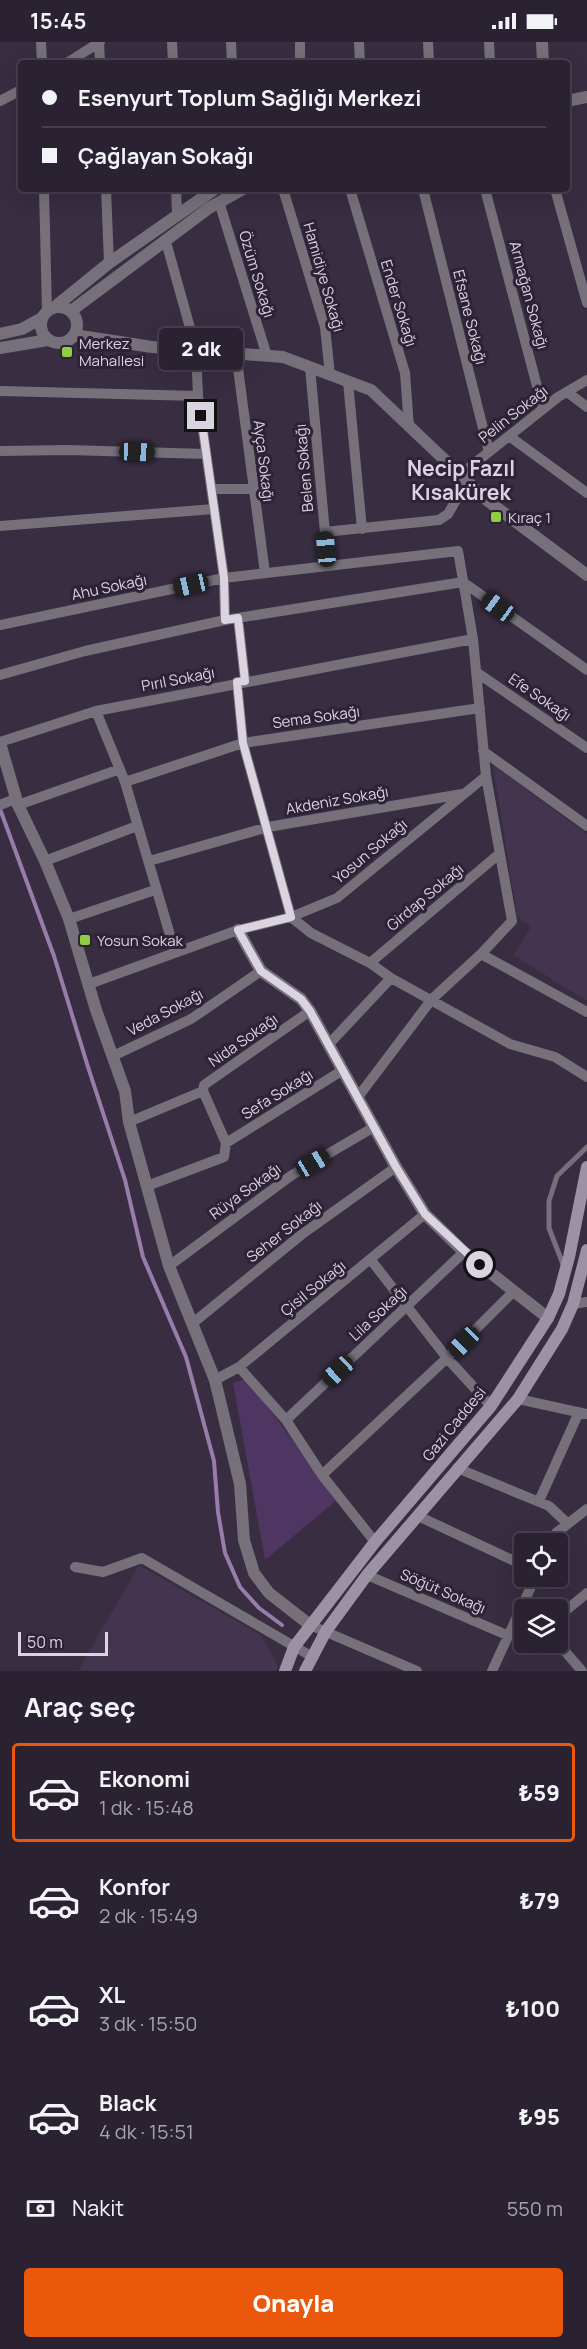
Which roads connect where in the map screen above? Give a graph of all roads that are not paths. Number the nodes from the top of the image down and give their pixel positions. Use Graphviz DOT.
graph roads {
  1 [pos="41,42"];
  2 [pos="99,42"];
  3 [pos="172,42"];
  4 [pos="231,42"];
  5 [pos="300,42"];
  6 [pos="359,42"];
  7 [pos="429,42"];
  8 [pos="489,42"];
  9 [pos="542,42"];
  10 [pos="42,60"];
  11 [pos="72,60"];
  12 [pos="100,60"];
  13 [pos="173,60"];
  14 [pos="232,60"];
  15 [pos="300,60"];
  16 [pos="360,60"];
  17 [pos="429,60"];
  18 [pos="490,60"];
  19 [pos="543,60"];
  20 [pos="18,92"];
  21 [pos="587,97"];
  22 [pos="570,100"];
  23 [pos="0,101"];
  24 [pos="44,192"];
  25 [pos="106,192"];
  26 [pos="176,192"];
  27 [pos="210,192"];
  28 [pos="237,192"];
  29 [pos="284,192"];
  30 [pos="351,192"];
  31 [pos="424,192"];
  32 [pos="486,192"];
  33 [pos="556,192"];
  34 [pos="219,202"];
  35 [pos="177,214"];
  36 [pos="166,242"];
  37 [pos="109,264"];
  38 [pos="587,303"];
  39 [pos="48,311"];
  40 [pos="71,311"];
  41 [pos="0,334"];
  42 [pos="74,335"];
  43 [pos="48,340"];
  44 [pos="0,348"];
  45 [pos="196,349"];
  46 [pos="236,353"];
  47 [pos="267,356"];
  48 [pos="310,367"];
  49 [pos="330,375"];
  50 [pos="587,380"];
  51 [pos="348,382"];
  52 [pos="0,391"];
  53 [pos="567,392"];
  54 [pos="198,396"];
  55 [pos="587,407"];
  56 [pos="543,409"];
  57 [pos="409,428"];
  58 [pos="509,436"];
  59 [pos="0,451"];
  60 [pos="489,452"];
  61 [pos="206,454"];
  62 [pos="463,478"];
  63 [pos="211,489"];
  64 [pos="252,489"];
  65 [pos="587,493"];
  66 [pos="214,509"];
  67 [pos="0,526"];
  68 [pos="362,530"];
  69 [pos="325,532"];
  70 [pos="328,566"];
  71 [pos="265,573"];
  72 [pos="587,575"];
  73 [pos="224,578"];
  74 [pos="463,582"];
  75 [pos="238,618"];
  76 [pos="225,620"];
  77 [pos="0,625"];
  78 [pos="472,639"];
  79 [pos="587,670"];
  80 [pos="476,672"];
  81 [pos="0,675"];
  82 [pos="241,682"];
  83 [pos="480,708"];
  84 [pos="96,711"];
  85 [pos="0,743"];
  86 [pos="243,743"];
  87 [pos="587,748"];
  88 [pos="483,751"];
  89 [pos="120,769"];
  90 [pos="486,776"];
  91 [pos="124,782"];
  92 [pos="463,794"];
  93 [pos="10,802"];
  94 [pos="137,826"];
  95 [pos="587,826"];
  96 [pos="268,827"];
  97 [pos="499,854"];
  98 [pos="45,861"];
  99 [pos="148,861"];
  100 [pos="155,890"];
  101 [pos="291,917"];
  102 [pos="69,920"];
  103 [pos="238,930"];
  104 [pos="175,952"];
  105 [pos="481,954"];
  106 [pos="370,963"];
  107 [pos="261,971"];
  108 [pos="391,978"];
  109 [pos="89,984"];
  110 [pos="432,999"];
  111 [pos="310,1011"];
  112 [pos="587,1012"];
  113 [pos="329,1044"];
  114 [pos="112,1056"];
  115 [pos="343,1070"];
  116 [pos="587,1077"];
  117 [pos="203,1091"];
  118 [pos="358,1097"];
  119 [pos="129,1122"];
  120 [pos="374,1127"];
  121 [pos="226,1143"];
  122 [pos="587,1147"];
  123 [pos="396,1167"];
  124 [pos="587,1167"];
  125 [pos="147,1186"];
  126 [pos="425,1214"];
  127 [pos="587,1250"];
  128 [pos="464,1252"];
  129 [pos="371,1260"];
  130 [pos="169,1266"];
  131 [pos="565,1269"];
  132 [pos="513,1292"];
  133 [pos="587,1302"];
  134 [pos="573,1304"];
  135 [pos="407,1306"];
  136 [pos="548,1318"];
  137 [pos="193,1323"];
  138 [pos="447,1358"];
  139 [pos="239,1368"];
  140 [pos="215,1380"];
  141 [pos="518,1399"];
  142 [pos="491,1406"];
  143 [pos="583,1413"];
  144 [pos="286,1420"];
  145 [pos="457,1468"];
  146 [pos="322,1475"];
  147 [pos="538,1501"];
  148 [pos="587,1509"];
  149 [pos="418,1516"];
  150 [pos="568,1524"];
  151 [pos="556,1533"];
  152 [pos="375,1542"];
  153 [pos="514,1561"];
  154 [pos="75,1567"];
  155 [pos="367,1575"];
  156 [pos="587,1593"];
  157 [pos="568,1609"];
  158 [pos="514,1623"];
  159 [pos="310,1625"];
  160 [pos="326,1631"];
  161 [pos="508,1636"];
  162 [pos="294,1647"];
  163 [pos="566,1653"];
  164 [pos="311,1656"];
  165 [pos="285,1671"];
  166 [pos="305,1671"];
  167 [pos="417,1671"];
  168 [pos="492,1671"];
  169 [pos="582,1671"];
  1 -- 10 [label="street"];
  2 -- 11 [label="street"];
  2 -- 12 [label="street"];
  3 -- 13 [label="street"];
  4 -- 14 [label="street"];
  5 -- 15 [label="street"];
  6 -- 16 [label="street"];
  7 -- 17 [label="street"];
  8 -- 18 [label="street"];
  9 -- 19 [label="street"];
  20 -- 23 [label="street"];
  21 -- 22 [label="street"];
  24 -- 39 [label="street"];
  25 -- 37 [label="street"];
  26 -- 35 [label="street"];
  27 -- 35 [label="street"];
  28 -- 34 [label="street"];
  29 -- 49 [label="street, Hamidiye Sokağı"];
  30 -- 57 [label="street, Ender Sokağı"];
  31 -- 60 [label="street, Efsane Sokağı"];
  32 -- 56 [label="street, Armağan Sokağı"];
  33 -- 38 [label="street"];
  34 -- 36 [label="street"];
  34 -- 47 [label="street, Özüm Sokağı"];
  35 -- 37 [label="street"];
  36 -- 40 [label="street"];
  36 -- 45 [label="street"];
  37 -- 39 [label="street"];
  39 -- 40 [label="street"];
  39 -- 41 [label="street"];
  39 -- 43 [label="street"];
  40 -- 42 [label="street"];
  42 -- 43 [label="street"];
  42 -- 45 [label="street"];
  43 -- 44 [label="street"];
  45 -- 46 [label="street"];
  45 -- 54 [label="street"];
  46 -- 47 [label="street"];
  46 -- 64 [label="street, Ayça Sokağı"];
  47 -- 48 [label="street"];
  48 -- 49 [label="street"];
  48 -- 69 [label="street, Belen Sokağı"];
  49 -- 51 [label="street"];
  50 -- 53 [label="street, Pelin Sokağı"];
  51 -- 57 [label="street"];
  51 -- 68 [label="street"];
  52 -- 54 [label="street"];
  53 -- 55 [label="street"];
  53 -- 56 [label="street, Pelin Sokağı"];
  54 -- 61 [label="street"];
  56 -- 58 [label="street, Pelin Sokağı"];
  57 -- 62 [label="street"];
  58 -- 60 [label="street, Pelin Sokağı"];
  58 -- 65 [label="street"];
  59 -- 61 [label="street"];
  60 -- 62 [label="street, Pelin Sokağı"];
  61 -- 63 [label="street"];
  62 -- 68 [label="street"];
  62 -- 72 [label="street"];
  63 -- 64 [label="street"];
  63 -- 66 [label="street"];
  64 -- 71 [label="street, Ayça Sokağı"];
  66 -- 67 [label="street"];
  66 -- 73 [label="street"];
  68 -- 69 [label="street"];
  69 -- 70 [label="street, Belen Sokağı"];
  70 -- 71 [label="street, Ahu Sokağı"];
  70 -- 74 [label="street, Ahu Sokağı"];
  71 -- 73 [label="street, Ahu Sokağı"];
  73 -- 76 [label="street"];
  73 -- 77 [label="street, Ahu Sokağı"];
  74 -- 75 [label="street"];
  74 -- 78 [label="street"];
  74 -- 79 [label="street"];
  75 -- 76 [label="street"];
  75 -- 82 [label="street"];
  76 -- 81 [label="street"];
  78 -- 80 [label="street"];
  78 -- 82 [label="street, Pırıl Sokağı"];
  80 -- 83 [label="street"];
  80 -- 87 [label="street, Efe Sokağı"];
  82 -- 84 [label="street, Pırıl Sokağı"];
  82 -- 86 [label="street"];
  83 -- 86 [label="street, Sema Sokağı"];
  83 -- 88 [label="street"];
  84 -- 85 [label="street, Pırıl Sokağı"];
  84 -- 89 [label="street"];
  85 -- 93 [label="street"];
  86 -- 91 [label="street, Sema Sokağı"];
  86 -- 96 [label="street"];
  88 -- 90 [label="street"];
  88 -- 95 [label="street"];
  89 -- 91 [label="street"];
  89 -- 93 [label="street"];
  90 -- 92 [label="street, Yosun Sokağı"];
  90 -- 97 [label="street"];
  91 -- 94 [label="street"];
  92 -- 96 [label="street, Akdeniz Sokağı"];
  92 -- 101 [label="street, Yosun Sokağı"];
  93 -- 98 [label="street"];
  94 -- 98 [label="street"];
  94 -- 99 [label="street"];
  96 -- 99 [label="street, Akdeniz Sokağı"];
  96 -- 101 [label="street"];
  97 -- 105 [label="street"];
  97 -- 106 [label="street, Girdap Sokağı"];
  98 -- 102 [label="street"];
  99 -- 100 [label="street"];
  100 -- 102 [label="street"];
  100 -- 104 [label="street"];
  101 -- 103 [label="street, Yosun Sokağı"];
  101 -- 106 [label="street"];
  102 -- 109 [label="street"];
  103 -- 104 [label="street, Yosun Sokağı"];
  103 -- 107 [label="street"];
  104 -- 109 [label="street, Yosun Sokağı"];
  105 -- 110 [label="street"];
  105 -- 112 [label="street"];
  106 -- 108 [label="street"];
  107 -- 111 [label="street"];
  107 -- 114 [label="street, Veda Sokağı"];
  108 -- 110 [label="street"];
  108 -- 113 [label="street"];
  109 -- 114 [label="street"];
  110 -- 116 [label="street"];
  110 -- 118 [label="street"];
  111 -- 113 [label="street"];
  111 -- 117 [label="street, Nida Sokağı"];
  113 -- 115 [label="street"];
  114 -- 119 [label="street"];
  115 -- 118 [label="street"];
  115 -- 121 [label="street, Sefa Sokağı"];
  117 -- 119 [label="street, Nida Sokağı"];
  117 -- 121 [label="street"];
  118 -- 120 [label="street"];
  119 -- 125 [label="street"];
  120 -- 123 [label="street"];
  120 -- 130 [label="street, Rüya Sokağı"];
  121 -- 125 [label="street, Sefa Sokağı"];
  122 -- 131 [label="lane"];
  123 -- 126 [label="street"];
  123 -- 137 [label="street, Seher Sokağı"];
  124 -- 131 [label="main road, Gazi Caddesi"];
  125 -- 130 [label="street"];
  126 -- 128 [label="street"];
  126 -- 129 [label="street, Çisil Sokağı"];
  127 -- 134 [label="main road, Gazi Caddesi"];
  128 -- 132 [label="street"];
  128 -- 135 [label="street, Lila Sokağı"];
  129 -- 135 [label="street"];
  129 -- 139 [label="street, Çisil Sokağı"];
  130 -- 137 [label="street"];
  131 -- 136 [label="main road, Gazi Caddesi"];
  132 -- 136 [label="street"];
  132 -- 138 [label="street"];
  133 -- 134 [label="street"];
  134 -- 141 [label="main road, Gazi Caddesi"];
  135 -- 138 [label="street"];
  135 -- 144 [label="street, Lila Sokağı"];
  136 -- 142 [label="main road, Gazi Caddesi"];
  137 -- 140 [label="street"];
  138 -- 142 [label="street"];
  138 -- 146 [label="street"];
  139 -- 140 [label="street, Çisil Sokağı"];
  139 -- 144 [label="street"];
  140 -- 159 [label="street"];
  141 -- 143 [label="street"];
  141 -- 145 [label="main road, Gazi Caddesi"];
  142 -- 152 [label="main road, Gazi Caddesi"];
  143 -- 147 [label="street"];
  144 -- 146 [label="street"];
  145 -- 147 [label="street"];
  145 -- 149 [label="main road, Gazi Caddesi"];
  146 -- 152 [label="street"];
  147 -- 150 [label="street"];
  148 -- 150 [label="street"];
  149 -- 153 [label="street"];
  149 -- 155 [label="main road, Gazi Caddesi"];
  150 -- 151 [label="street"];
  152 -- 159 [label="main road, Gazi Caddesi"];
  154 -- 162 [label="street"];
  155 -- 160 [label="main road, Gazi Caddesi"];
  155 -- 161 [label="street, Söğüt Sokağı"];
  156 -- 157 [label="street"];
  158 -- 161 [label="street"];
  159 -- 160 [label="street"];
  159 -- 162 [label="main road, Gazi Caddesi"];
  160 -- 164 [label="main road, Gazi Caddesi"];
  160 -- 167 [label="street"];
  161 -- 168 [label="street"];
  162 -- 164 [label="street"];
  162 -- 165 [label="main road, Gazi Caddesi"];
  163 -- 169 [label="street"];
  164 -- 166 [label="main road, Gazi Caddesi"];
}
